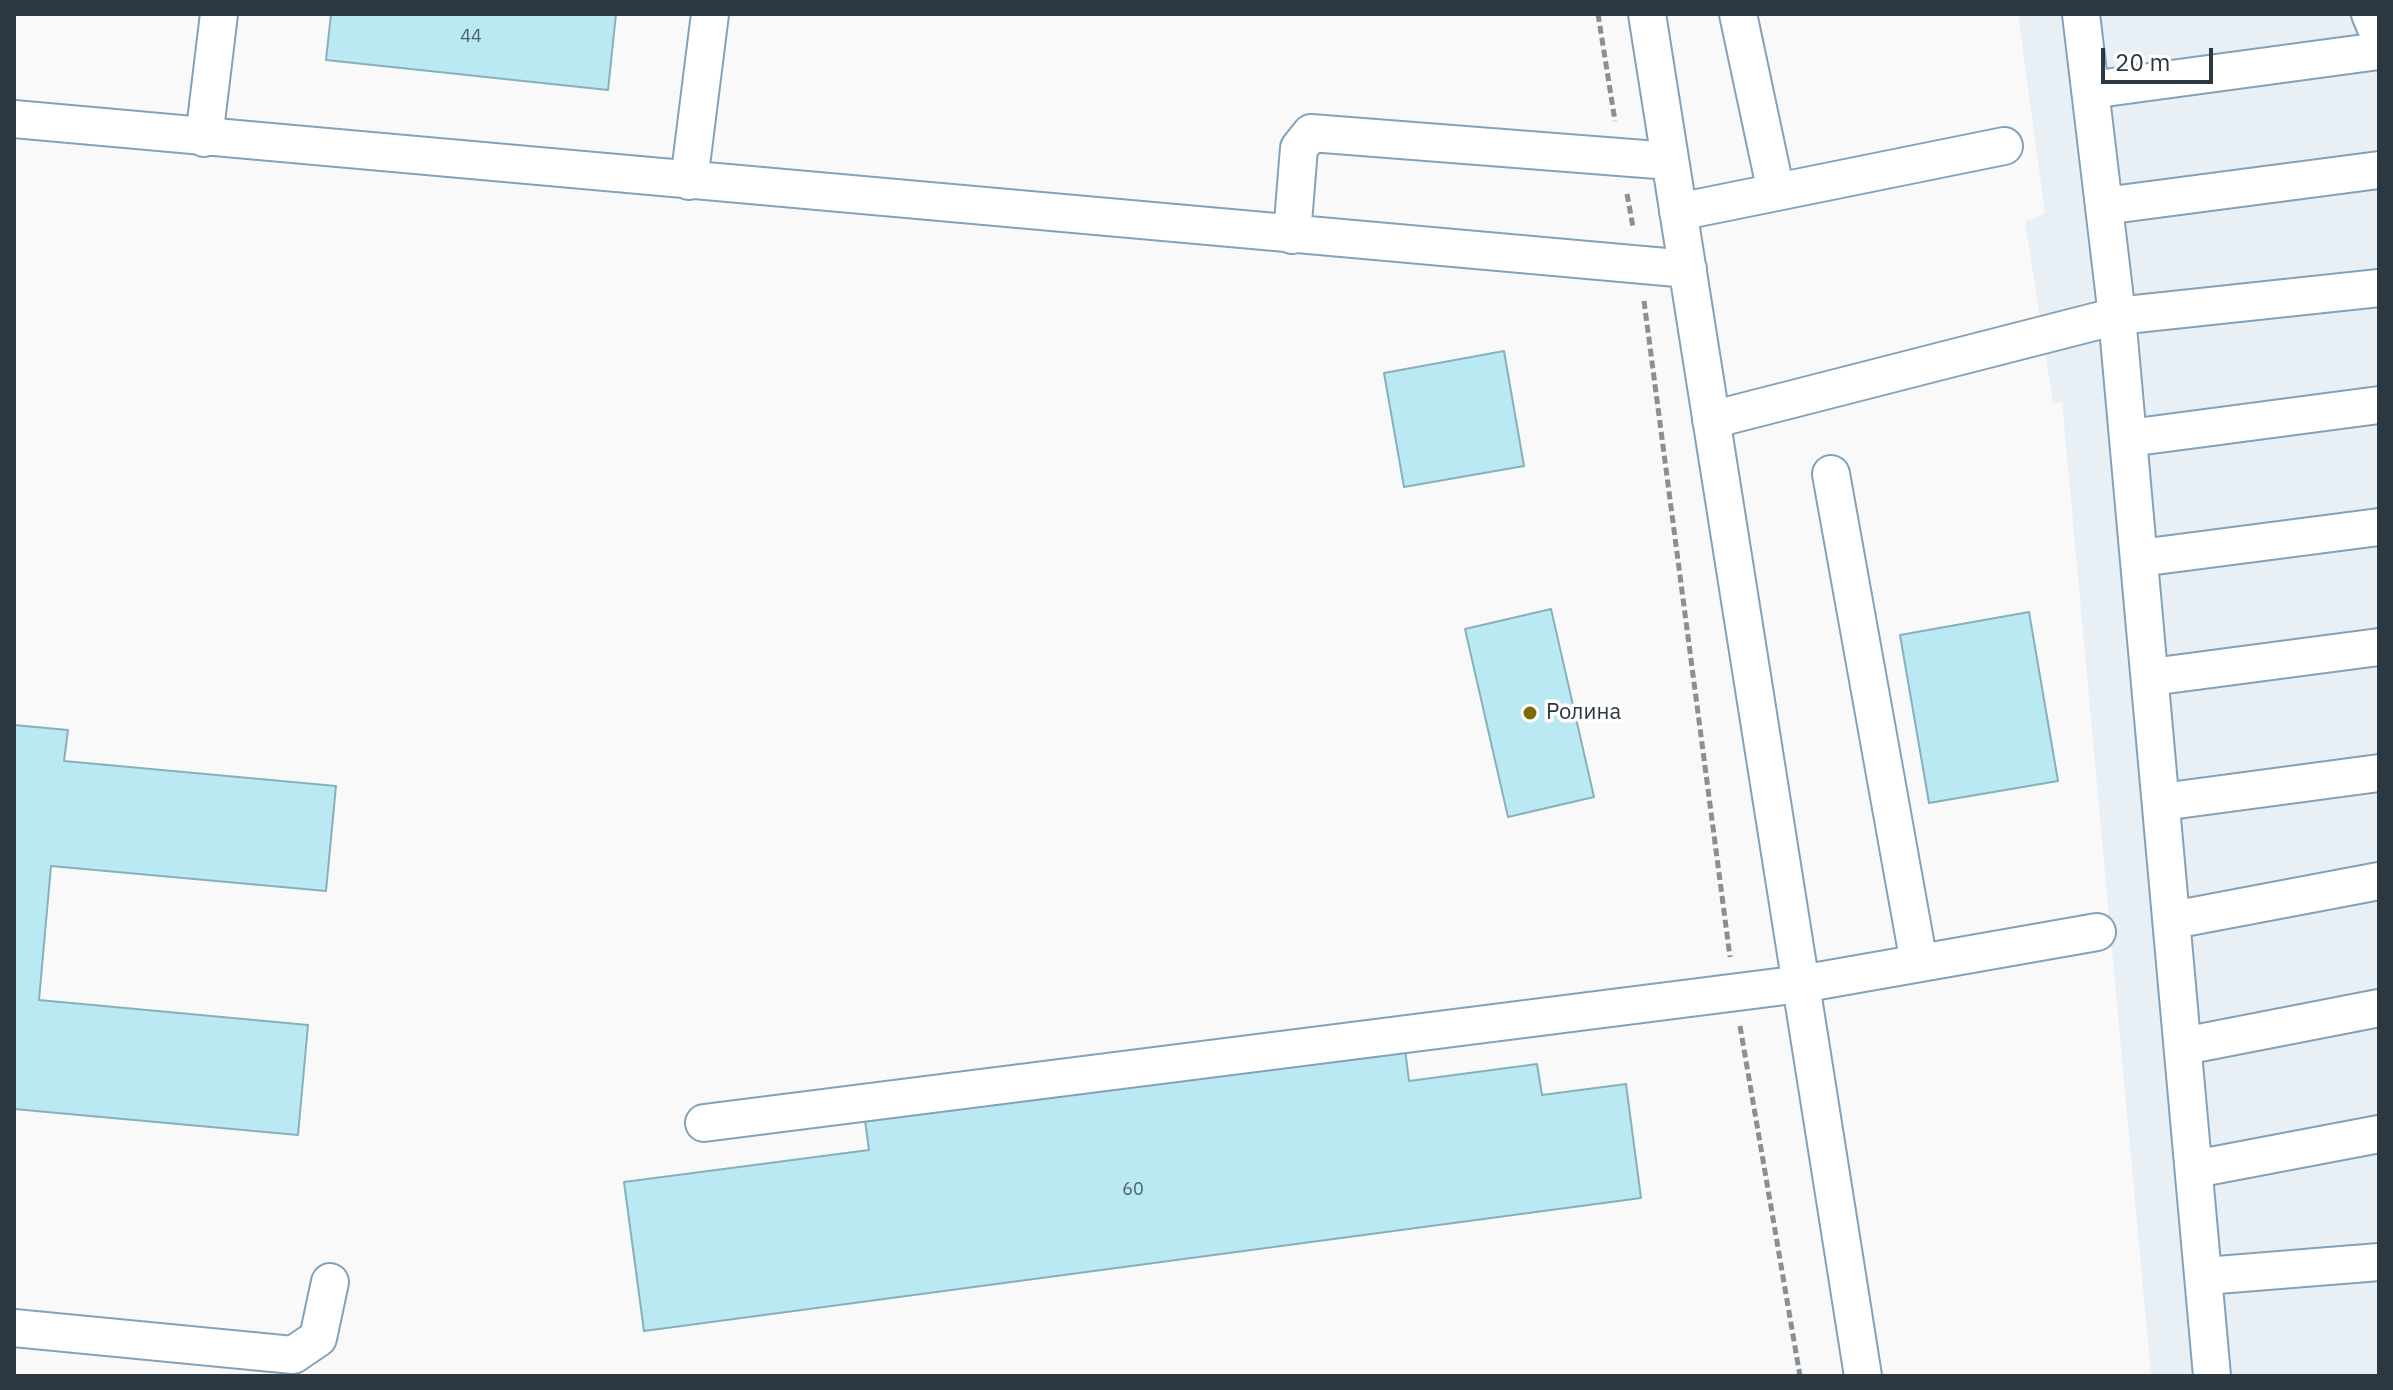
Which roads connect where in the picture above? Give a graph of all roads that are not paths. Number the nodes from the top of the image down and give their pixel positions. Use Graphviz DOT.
graph roads {
  1 [pos="219,14"];
  2 [pos="710,14"];
  3 [pos="1647,14"];
  4 [pos="1738,14"];
  5 [pos="2081,14"];
  6 [pos="2370,14"];
  7 [pos="2379,35"];
  8 [pos="2379,51"];
  9 [pos="2090,90"];
  10 [pos="14,119"];
  11 [pos="204,138"];
  12 [pos="2004,146"];
  13 [pos="1670,161"];
  14 [pos="2379,170"];
  15 [pos="689,181"];
  16 [pos="1776,192"];
  17 [pos="2104,206"];
  18 [pos="1678,212"];
  19 [pos="1292,235"];
  20 [pos="1688,269"];
  21 [pos="2379,288"];
  22 [pos="2117,316"];
  23 [pos="2379,405"];
  24 [pos="1711,420"];
  25 [pos="2129,438"];
  26 [pos="1831,474"];
  27 [pos="2379,527"];
  28 [pos="2140,558"];
  29 [pos="2379,647"];
  30 [pos="2151,677"];
  31 [pos="2379,773"];
  32 [pos="2162,802"];
  33 [pos="2379,881"];
  34 [pos="2173,920"];
  35 [pos="2097,932"];
  36 [pos="1919,963"];
  37 [pos="1801,984"];
  38 [pos="2379,1008"];
  39 [pos="2184,1046"];
  40 [pos="704,1123"];
  41 [pos="2379,1134"];
  42 [pos="2195,1169"];
  43 [pos="2379,1262"];
  44 [pos="2205,1276"];
  45 [pos="330,1282"];
  46 [pos="14,1328"];
  47 [pos="1863,1376"];
  48 [pos="2212,1376"];
  1 -- 11 [label="street"];
  2 -- 15 [label="street"];
  3 -- 13 [label="street"];
  4 -- 16 [label="street"];
  5 -- 9 [label="street"];
  6 -- 7 [label="street"];
  8 -- 9 [label="street"];
  9 -- 17 [label="street"];
  10 -- 11 [label="street"];
  11 -- 15 [label="street"];
  12 -- 16 [label="street"];
  13 -- 18 [label="street"];
  13 -- 19 [label="street"];
  14 -- 17 [label="street"];
  15 -- 19 [label="street"];
  16 -- 18 [label="street"];
  17 -- 22 [label="street"];
  18 -- 20 [label="street"];
  19 -- 20 [label="street"];
  20 -- 24 [label="street"];
  21 -- 22 [label="street"];
  22 -- 24 [label="street"];
  22 -- 25 [label="street"];
  23 -- 25 [label="street"];
  24 -- 37 [label="street"];
  25 -- 28 [label="street"];
  26 -- 36 [label="street"];
  27 -- 28 [label="street"];
  28 -- 30 [label="street"];
  29 -- 30 [label="street"];
  30 -- 32 [label="street"];
  31 -- 32 [label="street"];
  32 -- 34 [label="street"];
  33 -- 34 [label="street"];
  34 -- 39 [label="street"];
  35 -- 36 [label="street"];
  36 -- 37 [label="street"];
  37 -- 40 [label="street"];
  37 -- 47 [label="street"];
  38 -- 39 [label="street"];
  39 -- 42 [label="street"];
  41 -- 42 [label="street"];
  42 -- 44 [label="street"];
  43 -- 44 [label="street"];
  44 -- 48 [label="street"];
  45 -- 46 [label="street"];
}
